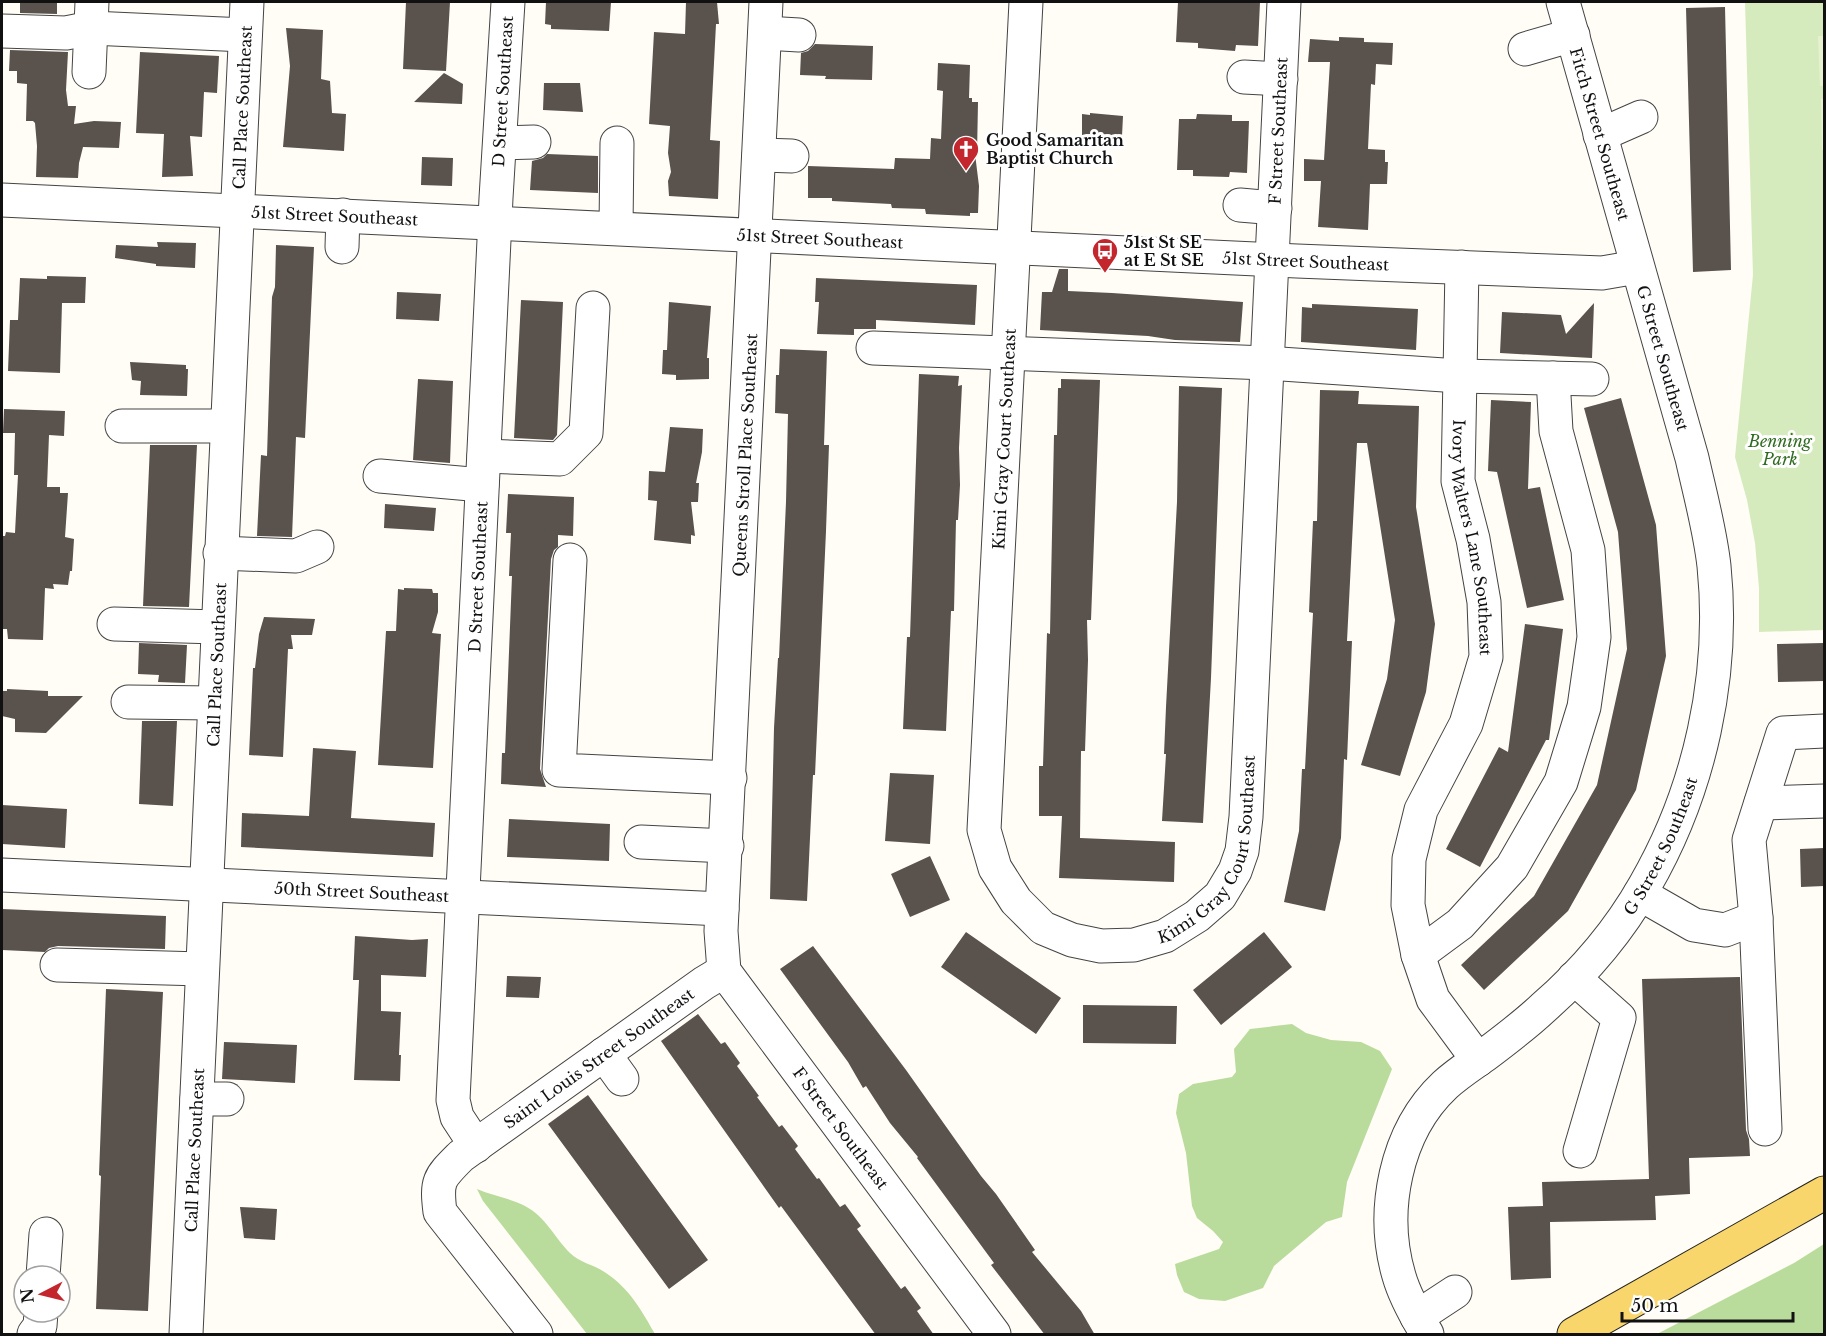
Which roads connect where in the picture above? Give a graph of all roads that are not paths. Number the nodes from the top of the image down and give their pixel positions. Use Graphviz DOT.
graph roads {
  1 [pos="247,2"];
  2 [pos="508,2"];
  3 [pos="1026,2"];
  4 [pos="1284,2"];
  5 [pos="1563,2"];
  6 [pos="91,15"];
  7 [pos="765,17"];
  8 [pos="2,31"];
  9 [pos="245,35"];
  10 [pos="800,35"];
  11 [pos="1573,35"];
  12 [pos="1525,48"];
  13 [pos="89,72"];
  14 [pos="1244,77"];
  15 [pos="1281,78"];
  16 [pos="1641,117"];
  17 [pos="1600,135"];
  18 [pos="534,142"];
  19 [pos="500,143"];
  20 [pos="617,143"];
  21 [pos="759,155"];
  22 [pos="792,156"];
  23 [pos="2,200"];
  24 [pos="1239,205"];
  25 [pos="1275,208"];
  26 [pos="236,210"];
  27 [pos="496,223"];
  28 [pos="616,228"];
  29 [pos="755,235"];
  30 [pos="1014,246"];
  31 [pos="1273,259"];
  32 [pos="1462,267"];
  33 [pos="1637,267"];
  34 [pos="593,308"];
  35 [pos="873,348"];
  36 [pos="1008,353"];
  37 [pos="1267,363"];
  38 [pos="1459,376"];
  39 [pos="1553,378"];
  40 [pos="1592,379"];
  41 [pos="122,426"];
  42 [pos="226,426"];
  43 [pos="483,471"];
  44 [pos="380,476"];
  45 [pos="317,547"];
  46 [pos="220,553"];
  47 [pos="570,560"];
  48 [pos="114,624"];
  49 [pos="217,627"];
  50 [pos="128,702"];
  51 [pos="214,703"];
  52 [pos="1824,731"];
  53 [pos="730,778"];
  54 [pos="1824,801"];
  55 [pos="1761,803"];
  56 [pos="641,842"];
  57 [pos="727,846"];
  58 [pos="2,875"];
  59 [pos="206,885"];
  60 [pos="1640,894"];
  61 [pos="464,897"];
  62 [pos="722,909"];
  63 [pos="1756,918"];
  64 [pos="1418,955"];
  65 [pos="57,965"];
  66 [pos="202,969"];
  67 [pos="724,971"];
  68 [pos="1575,978"];
  69 [pos="1478,1060"];
  70 [pos="1765,1129"];
  71 [pos="476,1146"];
  72 [pos="1580,1150"];
  73 [pos="1824,1193"];
  74 [pos="46,1234"];
  75 [pos="44,1264"];
  76 [pos="1455,1292"];
  77 [pos="1422,1326"];
  78 [pos="186,1331"];
  79 [pos="536,1335"];
  80 [pos="994,1335"];
  81 [pos="1574,1335"];
  1 -- 9 [label="street, Call Place Southeast"];
  2 -- 19 [label="street, D Street Southeast"];
  3 -- 30 [label="street, Kimi Gray Court Southeast"];
  4 -- 15 [label="street, F Street Southeast"];
  5 -- 11 [label="street, Fitch Street Southeast"];
  6 -- 8 [label="street"];
  6 -- 9 [label="street"];
  6 -- 13 [label="street"];
  7 -- 10 [label="street"];
  7 -- 21 [label="street, Queens Stroll Place Southeast"];
  9 -- 26 [label="street, Call Place Southeast"];
  11 -- 12 [label="street"];
  11 -- 17 [label="street, Fitch Street Southeast"];
  14 -- 15 [label="street"];
  15 -- 25 [label="street, F Street Southeast"];
  16 -- 17 [label="street"];
  17 -- 33 [label="street, Fitch Street Southeast"];
  18 -- 19 [label="street"];
  19 -- 27 [label="street, D Street Southeast"];
  20 -- 28 [label="street"];
  21 -- 22 [label="street"];
  21 -- 29 [label="street, Queens Stroll Place Southeast"];
  23 -- 26 [label="street, 51st Street Southeast"];
  24 -- 25 [label="street"];
  25 -- 31 [label="street, F Street Southeast"];
  26 -- 27 [label="street, 51st Street Southeast"];
  26 -- 42 [label="street, Call Place Southeast"];
  27 -- 28 [label="street, 51st Street Southeast"];
  27 -- 43 [label="street, D Street Southeast"];
  28 -- 29 [label="street, 51st Street Southeast"];
  29 -- 30 [label="street, 51st Street Southeast"];
  29 -- 53 [label="street, Queens Stroll Place Southeast"];
  30 -- 31 [label="street, 51st Street Southeast"];
  30 -- 36 [label="street, Kimi Gray Court Southeast"];
  31 -- 32 [label="street, 51st Street Southeast"];
  31 -- 37 [label="street, Kimi Gray Court Southeast"];
  32 -- 33 [label="street, 51st Street Southeast"];
  32 -- 38 [label="street, Ivory Walters Lane Southeast"];
  33 -- 60 [label="street, G Street Southeast"];
  34 -- 43 [label="street"];
  35 -- 36 [label="street"];
  36 -- 37 [label="street"];
  36 -- 37 [label="street, Kimi Gray Court Southeast"];
  37 -- 38 [label="street"];
  38 -- 39 [label="street"];
  38 -- 64 [label="street, Ivory Walters Lane Southeast"];
  39 -- 40 [label="street"];
  39 -- 64 [label="street"];
  41 -- 42 [label="street"];
  42 -- 46 [label="street, Call Place Southeast"];
  43 -- 44 [label="street"];
  43 -- 61 [label="street, D Street Southeast"];
  45 -- 46 [label="street"];
  46 -- 49 [label="street, Call Place Southeast"];
  47 -- 53 [label="street"];
  48 -- 49 [label="street"];
  49 -- 51 [label="street, Call Place Southeast"];
  50 -- 51 [label="street"];
  51 -- 59 [label="street, Call Place Southeast"];
  52 -- 55 [label="street"];
  53 -- 57 [label="street, Queens Stroll Place Southeast"];
  54 -- 55 [label="street"];
  55 -- 63 [label="street"];
  56 -- 57 [label="street"];
  57 -- 62 [label="street, Queens Stroll Place Southeast"];
  58 -- 59 [label="street, 50th Street Southeast"];
  59 -- 61 [label="street, 50th Street Southeast"];
  59 -- 66 [label="street, Call Place Southeast"];
  60 -- 63 [label="street"];
  60 -- 68 [label="street, G Street Southeast"];
  61 -- 62 [label="street, 50th Street Southeast"];
  61 -- 71 [label="street, D Street Southeast"];
  62 -- 67 [label="street"];
  63 -- 70 [label="street"];
  64 -- 69 [label="street, Ivory Walters Lane Southeast"];
  65 -- 66 [label="street"];
  66 -- 78 [label="street, Call Place Southeast"];
  67 -- 71 [label="street, Saint Louis Street Southeast"];
  67 -- 80 [label="street, F Street Southeast"];
  68 -- 69 [label="street, G Street Southeast"];
  68 -- 72 [label="street"];
  69 -- 77 [label="street, G Street Southeast"];
  71 -- 79 [label="street, Saint Louis Street Southeast"];
  73 -- 81 [label="main road"];
  74 -- 75 [label="street"];
  76 -- 77 [label="street"];
}
